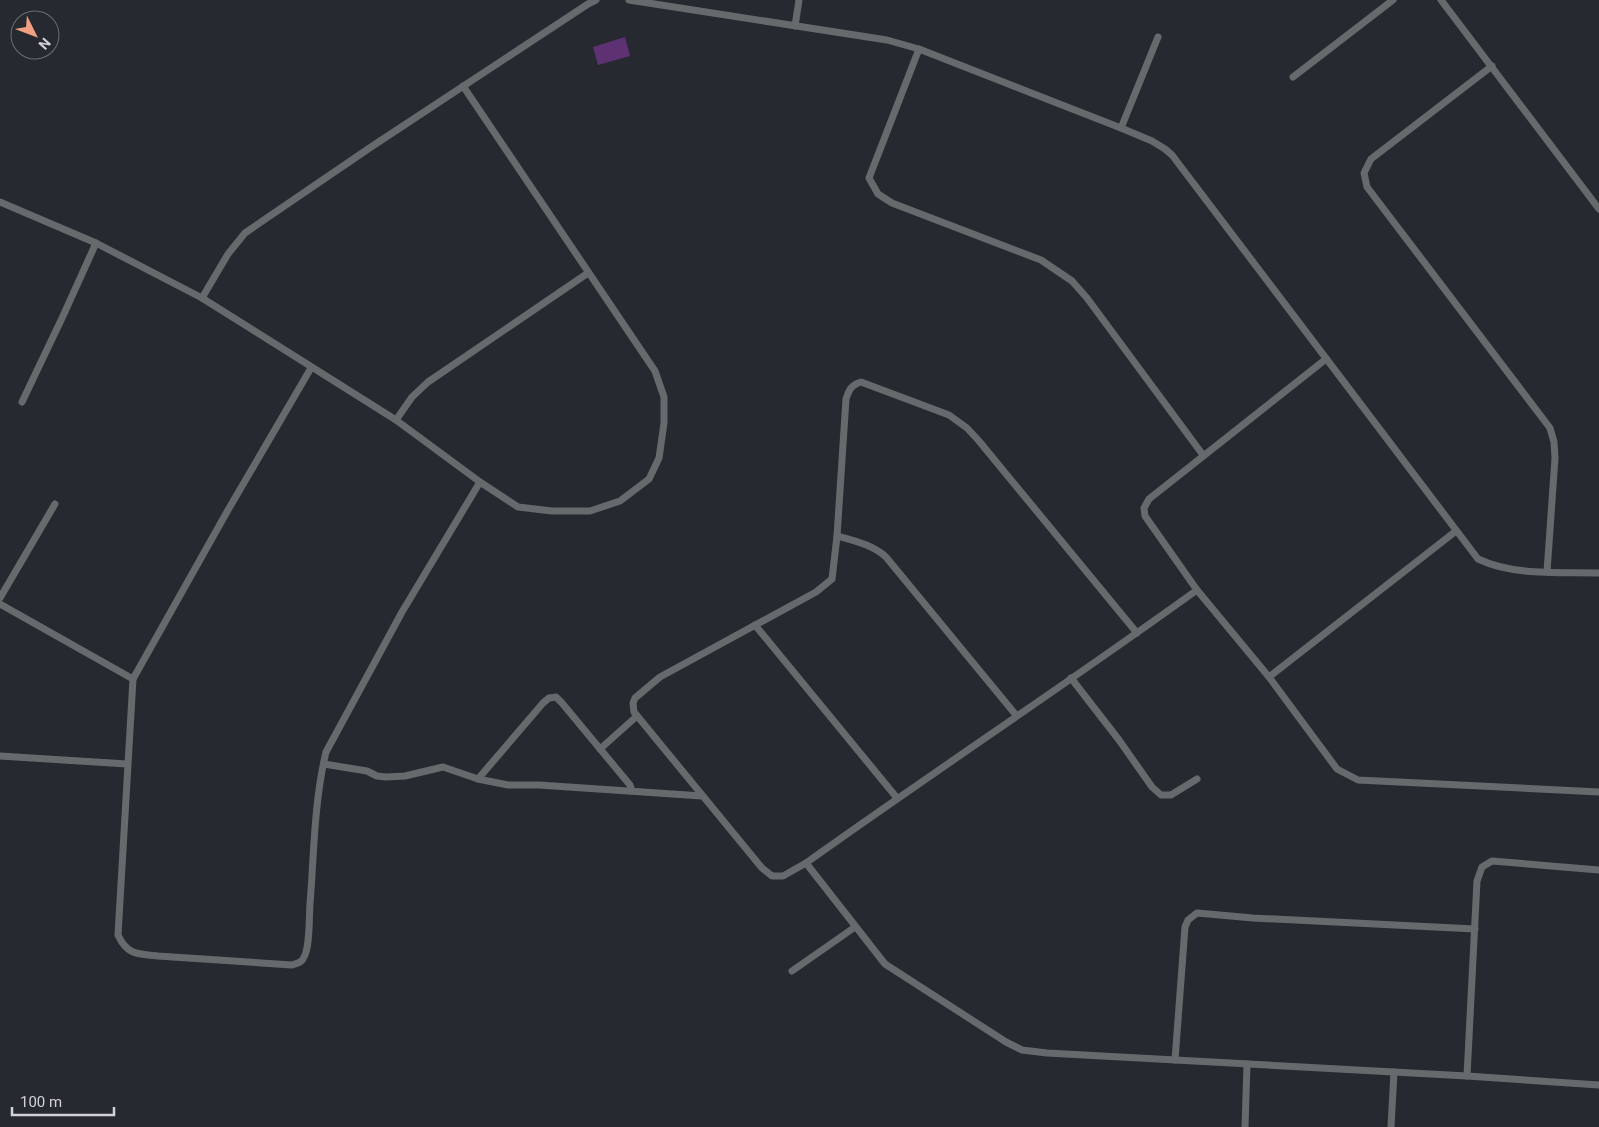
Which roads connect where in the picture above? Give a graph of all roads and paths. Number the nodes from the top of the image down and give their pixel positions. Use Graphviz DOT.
graph roads {
  1 [pos="596,0"];
  2 [pos="629,0"];
  3 [pos="799,0"];
  4 [pos="1393,0"];
  5 [pos="1441,0"];
  6 [pos="795,26"];
  7 [pos="1158,37"];
  8 [pos="919,49"];
  9 [pos="1492,66"];
  10 [pos="1293,78"];
  11 [pos="463,86"];
  12 [pos="1122,128"];
  13 [pos="0,202"];
  14 [pos="1599,209"];
  15 [pos="96,243"];
  16 [pos="588,273"];
  17 [pos="202,298"];
  18 [pos="1326,359"];
  19 [pos="311,368"];
  20 [pos="22,402"];
  21 [pos="396,420"];
  22 [pos="1202,455"];
  23 [pos="480,482"];
  24 [pos="55,504"];
  25 [pos="1456,531"];
  26 [pos="838,536"];
  27 [pos="1547,572"];
  28 [pos="1599,573"];
  29 [pos="1197,590"];
  30 [pos="0,598"];
  31 [pos="0,604"];
  32 [pos="755,625"];
  33 [pos="1137,633"];
  34 [pos="1269,677"];
  35 [pos="1072,678"];
  36 [pos="133,679"];
  37 [pos="1016,715"];
  38 [pos="637,716"];
  39 [pos="600,749"];
  40 [pos="0,756"];
  41 [pos="127,764"];
  42 [pos="324,764"];
  43 [pos="1197,778"];
  44 [pos="478,779"];
  45 [pos="632,791"];
  46 [pos="1599,792"];
  47 [pos="702,796"];
  48 [pos="897,798"];
  49 [pos="806,863"];
  50 [pos="1599,870"];
  51 [pos="855,927"];
  52 [pos="1475,929"];
  53 [pos="792,971"];
  54 [pos="1175,1060"];
  55 [pos="1247,1064"];
  56 [pos="1394,1072"];
  57 [pos="1467,1076"];
  58 [pos="1599,1085"];
  59 [pos="1245,1127"];
  60 [pos="1391,1127"];
  1 -- 11 [label="street"];
  2 -- 6 [label="street"];
  3 -- 6 [label="street"];
  4 -- 10 [label="street"];
  5 -- 9 [label="street"];
  6 -- 8 [label="street"];
  7 -- 12 [label="street"];
  8 -- 12 [label="street"];
  8 -- 22 [label="street"];
  9 -- 14 [label="street"];
  9 -- 27 [label="street"];
  11 -- 16 [label="street"];
  11 -- 17 [label="street"];
  12 -- 18 [label="street"];
  13 -- 15 [label="street"];
  15 -- 17 [label="street"];
  15 -- 20 [label="street"];
  16 -- 21 [label="street"];
  16 -- 23 [label="street"];
  17 -- 19 [label="street"];
  18 -- 22 [label="street"];
  18 -- 25 [label="street"];
  19 -- 21 [label="street"];
  19 -- 36 [label="street"];
  21 -- 23 [label="street"];
  22 -- 29 [label="street"];
  23 -- 42 [label="street"];
  24 -- 30 [label="street"];
  25 -- 27 [label="street"];
  25 -- 34 [label="street"];
  26 -- 32 [label="street"];
  26 -- 33 [label="street"];
  26 -- 37 [label="street"];
  27 -- 28 [label="street"];
  29 -- 33 [label="street"];
  29 -- 34 [label="street"];
  31 -- 36 [label="street"];
  32 -- 38 [label="street"];
  32 -- 48 [label="street"];
  33 -- 35 [label="street"];
  34 -- 46 [label="street"];
  35 -- 37 [label="street"];
  35 -- 43 [label="street"];
  36 -- 41 [label="street"];
  37 -- 48 [label="street"];
  38 -- 39 [label="street"];
  38 -- 47 [label="street"];
  39 -- 44 [label="street"];
  39 -- 45 [label="street"];
  40 -- 41 [label="street"];
  41 -- 42 [label="street"];
  42 -- 44 [label="street"];
  44 -- 45 [label="street"];
  45 -- 47 [label="street"];
  47 -- 49 [label="street"];
  48 -- 49 [label="street"];
  49 -- 51 [label="street"];
  50 -- 52 [label="street"];
  51 -- 53 [label="street"];
  51 -- 54 [label="street"];
  52 -- 54 [label="street"];
  52 -- 57 [label="street"];
  54 -- 55 [label="street"];
  55 -- 56 [label="street"];
  55 -- 59 [label="street"];
  56 -- 57 [label="street"];
  56 -- 60 [label="street"];
  57 -- 58 [label="street"];
}
